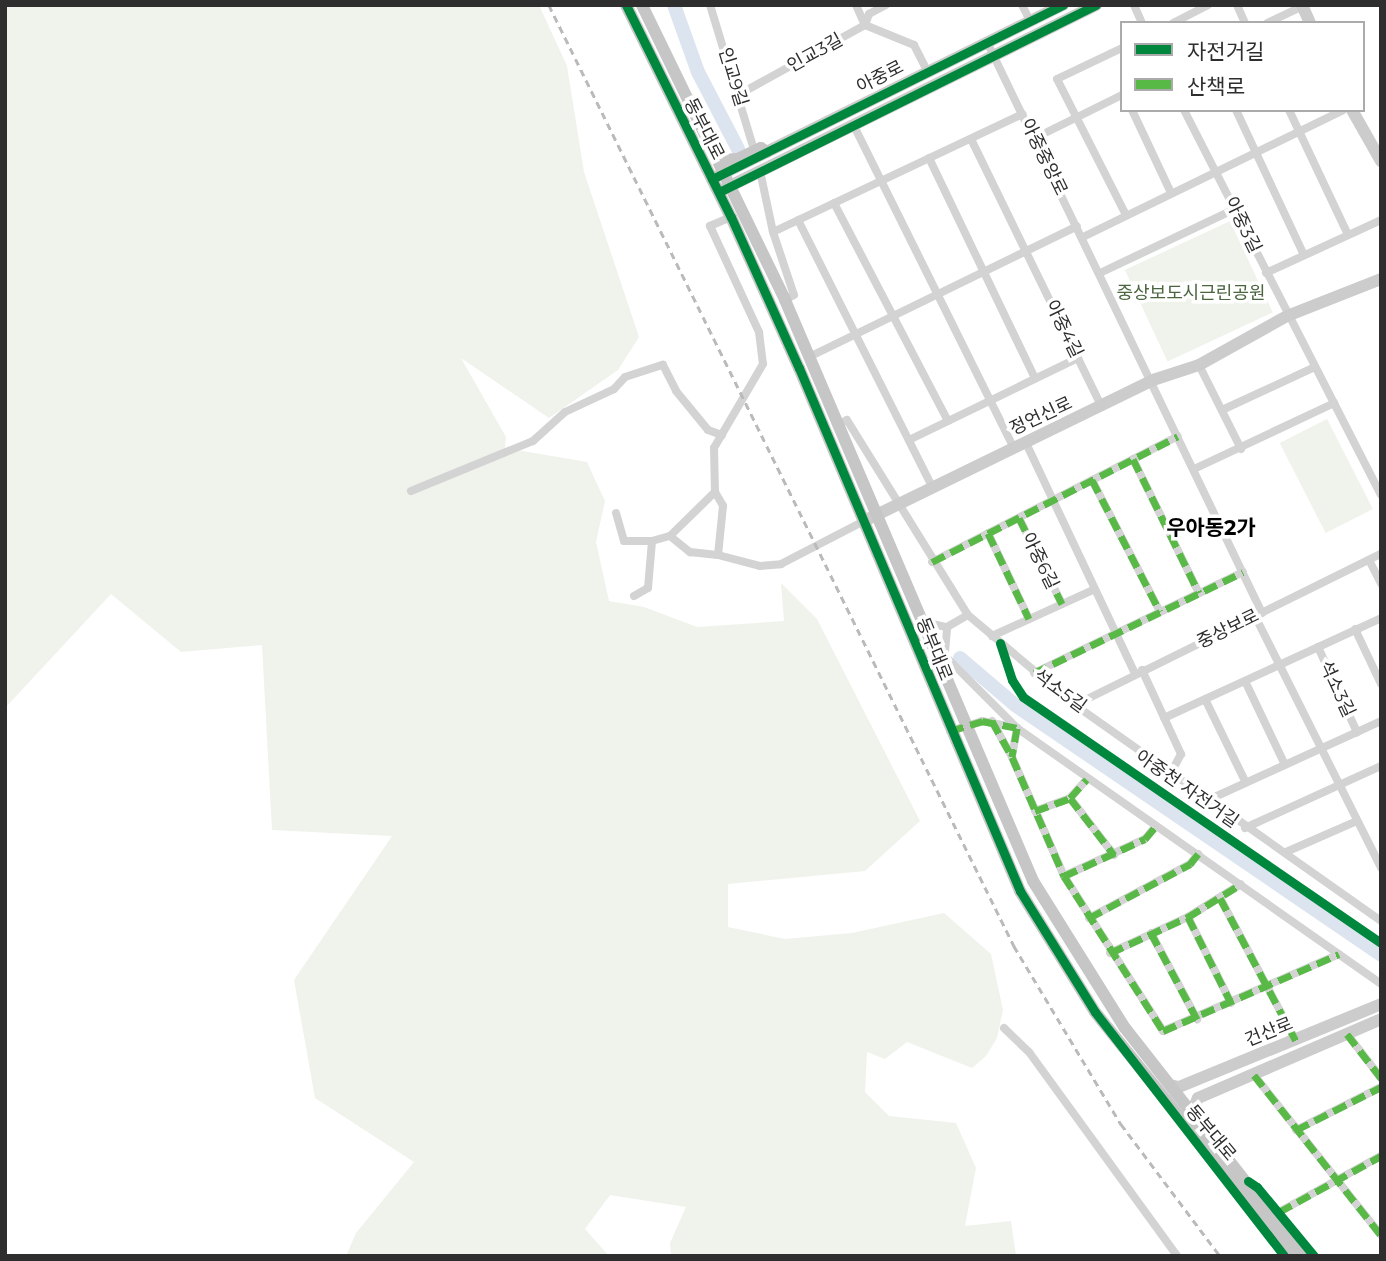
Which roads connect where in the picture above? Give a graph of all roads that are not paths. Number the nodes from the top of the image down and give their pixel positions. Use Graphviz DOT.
graph roads {
  1 [pos="626,5"];
  2 [pos="642,5"];
  3 [pos="710,5"];
  4 [pos="856,5"];
  5 [pos="886,5"];
  6 [pos="1022,5"];
  7 [pos="1063,5"];
  8 [pos="1096,5"];
  9 [pos="1134,5"];
  10 [pos="1208,5"];
  11 [pos="1237,5"];
  12 [pos="1303,6"];
  13 [pos="1030,21"];
  14 [pos="1141,21"];
  15 [pos="1177,21"];
  16 [pos="1244,21"];
  17 [pos="1271,21"];
  18 [pos="865,25"];
  19 [pos="987,42"];
  20 [pos="1120,49"];
  21 [pos="994,56"];
  22 [pos="927,71"];
  23 [pos="738,95"];
  24 [pos="1120,96"];
  25 [pos="1133,112"];
  26 [pos="1185,112"];
  27 [pos="1237,112"];
  28 [pos="1290,112"];
  29 [pos="1339,112"];
  30 [pos="1353,112"];
  31 [pos="1023,114"];
  32 [pos="1077,117"];
  33 [pos="853,124"];
  34 [pos="1300,132"];
  35 [pos="1035,138"];
  36 [pos="971,139"];
  37 [pos="760,151"];
  38 [pos="1256,151"];
  39 [pos="929,159"];
  40 [pos="718,160"];
  41 [pos="1381,160"];
  42 [pos="760,170"];
  43 [pos="1216,172"];
  44 [pos="725,173"];
  45 [pos="712,179"];
  46 [pos="884,180"];
  47 [pos="732,185"];
  48 [pos="719,192"];
  49 [pos="1171,193"];
  50 [pos="834,203"];
  51 [pos="1235,209"];
  52 [pos="1126,215"];
  53 [pos="731,217"];
  54 [pos="798,220"];
  55 [pos="1381,220"];
  56 [pos="1077,226"];
  57 [pos="773,232"];
  58 [pos="1349,235"];
  59 [pos="1083,237"];
  60 [pos="1026,251"];
  61 [pos="1304,255"];
  62 [pos="984,272"];
  63 [pos="1100,273"];
  64 [pos="1266,273"];
  65 [pos="1381,279"];
  66 [pos="940,293"];
  67 [pos="785,300"];
  68 [pos="893,316"];
  69 [pos="1287,316"];
  70 [pos="857,334"];
  71 [pos="809,357"];
  72 [pos="1077,358"];
  73 [pos="1199,365"];
  74 [pos="1315,366"];
  75 [pos="1035,378"];
  76 [pos="1153,380"];
  77 [pos="992,400"];
  78 [pos="1334,403"];
  79 [pos="1102,407"];
  80 [pos="1222,410"];
  81 [pos="948,421"];
  82 [pos="840,424"];
  83 [pos="722,435"];
  84 [pos="1178,436"];
  85 [pos="909,440"];
  86 [pos="1020,445"];
  87 [pos="1241,449"];
  88 [pos="1133,459"];
  89 [pos="1194,469"];
  90 [pos="1092,480"];
  91 [pos="933,488"];
  92 [pos="411,491"];
  93 [pos="715,492"];
  94 [pos="1381,495"];
  95 [pos="1052,500"];
  96 [pos="900,504"];
  97 [pos="616,513"];
  98 [pos="877,516"];
  99 [pos="1019,517"];
  100 [pos="864,521"];
  101 [pos="988,533"];
  102 [pos="670,536"];
  103 [pos="652,541"];
  104 [pos="1381,554"];
  105 [pos="718,555"];
  106 [pos="1369,560"];
  107 [pos="933,562"];
  108 [pos="1243,572"];
  109 [pos="1381,584"];
  110 [pos="1095,589"];
  111 [pos="1199,593"];
  112 [pos="634,596"];
  113 [pos="1062,604"];
  114 [pos="1160,612"];
  115 [pos="1258,614"];
  116 [pos="968,615"];
  117 [pos="1381,618"];
  118 [pos="1029,619"];
  119 [pos="920,621"];
  120 [pos="947,627"];
  121 [pos="1355,629"];
  122 [pos="1116,633"];
  123 [pos="992,636"];
  124 [pos="1318,647"];
  125 [pos="942,658"];
  126 [pos="1279,665"];
  127 [pos="1139,672"];
  128 [pos="1034,673"];
  129 [pos="1245,681"];
  130 [pos="1381,684"];
  131 [pos="1205,699"];
  132 [pos="1075,705"];
  133 [pos="1164,718"];
  134 [pos="992,721"];
  135 [pos="1380,721"];
  136 [pos="966,725"];
  137 [pos="1017,728"];
  138 [pos="950,731"];
  139 [pos="1357,732"];
  140 [pos="1321,748"];
  141 [pos="1012,757"];
  142 [pos="1285,765"];
  143 [pos="1381,766"];
  144 [pos="1172,771"];
  145 [pos="1087,779"];
  146 [pos="1246,783"];
  147 [pos="1339,785"];
  148 [pos="1070,798"];
  149 [pos="1208,800"];
  150 [pos="1035,811"];
  151 [pos="1357,821"];
  152 [pos="1156,825"];
  153 [pos="1245,828"];
  154 [pos="1286,852"];
  155 [pos="1198,854"];
  156 [pos="1114,855"];
  157 [pos="1381,868"];
  158 [pos="1064,876"];
  159 [pos="1241,884"];
  160 [pos="1220,898"];
  161 [pos="1188,917"];
  162 [pos="1089,918"];
  163 [pos="1381,920"];
  164 [pos="1151,933"];
  165 [pos="1110,953"];
  166 [pos="1339,954"];
  167 [pos="1381,984"];
  168 [pos="1268,987"];
  169 [pos="1231,1003"];
  170 [pos="1381,1004"];
  171 [pos="1197,1019"];
  172 [pos="1381,1019"];
  173 [pos="1004,1028"];
  174 [pos="1347,1034"];
  175 [pos="1296,1041"];
  176 [pos="1254,1075"];
  177 [pos="1381,1078"];
  178 [pos="1170,1085"];
  179 [pos="1381,1087"];
  180 [pos="1192,1112"];
  181 [pos="1296,1130"];
  182 [pos="1196,1141"];
  183 [pos="1381,1156"];
  184 [pos="1248,1181"];
  185 [pos="1337,1181"];
  186 [pos="1279,1212"];
  187 [pos="1381,1235"];
  188 [pos="1177,1256"];
  189 [pos="1284,1256"];
  190 [pos="1292,1256"];
  191 [pos="1304,1256"];
  192 [pos="1314,1256"];
  1 -- 45 [label="main road, 동부대로"];
  2 -- 40 [label="main road, 동부대로"];
  3 -- 23 [label="street, 인교9길"];
  4 -- 18 [label="street"];
  5 -- 18 [label="street, 인교3길"];
  6 -- 13 [label="street"];
  7 -- 13 [label="street, 아중로"];
  8 -- 21 [label="street, 아중로"];
  9 -- 14 [label="street"];
  10 -- 15 [label="street"];
  11 -- 16 [label="street"];
  12 -- 17 [label="street"];
  13 -- 19 [label="street, 아중로"];
  18 -- 22 [label="street"];
  18 -- 23 [label="street, 인교3길"];
  19 -- 21 [label="street, 아중중앙로"];
  19 -- 22 [label="street, 아중로"];
  20 -- 32 [label="street"];
  21 -- 31 [label="street, 아중중앙로"];
  21 -- 33 [label="street, 아중로"];
  22 -- 37 [label="street, 아중로"];
  23 -- 37 [label="street, 인교9길"];
  24 -- 32 [label="street"];
  25 -- 49 [label="street"];
  26 -- 43 [label="street, 아중3길"];
  27 -- 38 [label="street"];
  28 -- 34 [label="street"];
  29 -- 34 [label="street"];
  30 -- 41 [label="street"];
  31 -- 35 [label="street, 아중중앙로"];
  31 -- 36 [label="street"];
  32 -- 35 [label="street"];
  32 -- 52 [label="street"];
  33 -- 42 [label="street, 아중로"];
  33 -- 46 [label="street"];
  34 -- 38 [label="street"];
  34 -- 58 [label="street"];
  35 -- 56 [label="street, 아중중앙로"];
  36 -- 39 [label="street"];
  36 -- 60 [label="street, 아중4길"];
  37 -- 40 [label="main road"];
  37 -- 44 [label="street, 아중로"];
  38 -- 43 [label="street"];
  38 -- 61 [label="street"];
  39 -- 46 [label="street"];
  39 -- 62 [label="street"];
  40 -- 44 [label="main road, 동부대로"];
  42 -- 47 [label="street, 아중로"];
  42 -- 57 [label="street"];
  43 -- 49 [label="street"];
  43 -- 51 [label="street, 아중3길"];
  44 -- 45 [label="street, 아중로"];
  44 -- 47 [label="main road, 동부대로"];
  45 -- 48 [label="main road, 동부대로"];
  46 -- 50 [label="street"];
  46 -- 66 [label="street"];
  47 -- 48 [label="street, 아중로"];
  47 -- 67 [label="main road, 동부대로"];
  48 -- 53 [label="main road, 동부대로"];
  49 -- 52 [label="street"];
  50 -- 54 [label="street"];
  50 -- 68 [label="street"];
  51 -- 63 [label="street"];
  51 -- 64 [label="street, 아중3길"];
  52 -- 59 [label="street"];
  53 -- 83 [label="street"];
  53 -- 100 [label="main road, 동부대로"];
  54 -- 57 [label="street"];
  54 -- 70 [label="street"];
  55 -- 58 [label="street"];
  56 -- 59 [label="street, 아중중앙로"];
  56 -- 60 [label="street"];
  57 -- 67 [label="street"];
  58 -- 61 [label="street"];
  59 -- 63 [label="street, 아중중앙로"];
  60 -- 62 [label="street"];
  60 -- 72 [label="street, 아중4길"];
  61 -- 64 [label="street"];
  62 -- 66 [label="street"];
  62 -- 75 [label="street"];
  63 -- 76 [label="street, 아중중앙로"];
  64 -- 69 [label="street, 아중3길"];
  65 -- 69 [label="street, 정언신로"];
  66 -- 68 [label="street"];
  66 -- 77 [label="street"];
  67 -- 71 [label="main road, 동부대로"];
  68 -- 70 [label="street"];
  68 -- 81 [label="street"];
  69 -- 73 [label="street, 정언신로"];
  69 -- 74 [label="street, 아중3길"];
  70 -- 71 [label="street"];
  70 -- 85 [label="street"];
  71 -- 82 [label="main road, 동부대로"];
  72 -- 75 [label="street"];
  72 -- 79 [label="street, 아중4길"];
  73 -- 76 [label="street, 정언신로"];
  73 -- 80 [label="street"];
  74 -- 78 [label="street, 아중3길"];
  74 -- 80 [label="street"];
  75 -- 77 [label="street"];
  76 -- 79 [label="street, 정언신로"];
  76 -- 84 [label="street, 아중중앙로"];
  77 -- 81 [label="street"];
  77 -- 86 [label="street"];
  78 -- 87 [label="street"];
  78 -- 94 [label="street, 아중3길"];
  79 -- 86 [label="street, 정언신로"];
  80 -- 87 [label="street"];
  81 -- 85 [label="street"];
  82 -- 96 [label="street, 석소5길"];
  82 -- 98 [label="main road, 동부대로"];
  83 -- 92 [label="street"];
  83 -- 93 [label="street"];
  84 -- 88 [label="street, 아중6길"];
  84 -- 89 [label="street, 아중중앙로"];
  85 -- 91 [label="street"];
  86 -- 91 [label="street, 정언신로"];
  86 -- 95 [label="street"];
  87 -- 89 [label="street"];
  88 -- 90 [label="street, 아중6길"];
  88 -- 111 [label="street"];
  89 -- 108 [label="street, 아중중앙로"];
  90 -- 95 [label="street, 아중6길"];
  90 -- 114 [label="street"];
  91 -- 96 [label="street, 정언신로"];
  93 -- 102 [label="street"];
  93 -- 105 [label="street"];
  95 -- 99 [label="street, 아중6길"];
  95 -- 110 [label="street"];
  96 -- 98 [label="street, 정언신로"];
  96 -- 107 [label="street, 석소5길"];
  97 -- 103 [label="street"];
  98 -- 100 [label="street, 정언신로"];
  98 -- 119 [label="main road, 동부대로"];
  99 -- 101 [label="street, 아중6길"];
  99 -- 113 [label="street, 아중6길"];
  100 -- 105 [label="street"];
  100 -- 138 [label="main road, 동부대로"];
  101 -- 107 [label="street, 아중6길"];
  101 -- 118 [label="street, 아중6길"];
  102 -- 103 [label="street"];
  102 -- 105 [label="street"];
  103 -- 112 [label="street"];
  104 -- 106 [label="street, 중상보로"];
  106 -- 109 [label="street"];
  106 -- 115 [label="street, 중상보로"];
  107 -- 116 [label="street, 석소5길"];
  108 -- 111 [label="street"];
  108 -- 115 [label="street, 아중중앙로"];
  110 -- 113 [label="street"];
  110 -- 122 [label="street"];
  111 -- 114 [label="street"];
  113 -- 118 [label="street"];
  114 -- 122 [label="street"];
  115 -- 126 [label="street"];
  115 -- 127 [label="street, 중상보로"];
  116 -- 120 [label="street"];
  116 -- 123 [label="street, 석소5길"];
  117 -- 121 [label="street, 석소3길"];
  118 -- 123 [label="street"];
  119 -- 120 [label="street"];
  119 -- 125 [label="main road, 동부대로"];
  120 -- 125 [label="street"];
  121 -- 124 [label="street, 석소3길"];
  121 -- 130 [label="street"];
  122 -- 127 [label="street"];
  122 -- 128 [label="street"];
  123 -- 128 [label="street, 석소5길"];
  124 -- 126 [label="street, 석소3길"];
  124 -- 139 [label="street, 석소3길"];
  125 -- 136 [label="main road, 동부대로"];
  125 -- 137 [label="street"];
  126 -- 129 [label="street, 석소3길"];
  126 -- 140 [label="street"];
  127 -- 132 [label="street, 중상보로"];
  127 -- 133 [label="street"];
  128 -- 132 [label="street, 석소5길"];
  129 -- 131 [label="street, 석소3길"];
  129 -- 142 [label="street"];
  131 -- 133 [label="street, 석소3길"];
  131 -- 146 [label="street"];
  132 -- 144 [label="street, 석소5길"];
  133 -- 144 [label="street"];
  134 -- 136 [label="street"];
  134 -- 137 [label="street"];
  134 -- 141 [label="street"];
  135 -- 139 [label="street, 석소3길"];
  136 -- 138 [label="street"];
  136 -- 178 [label="main road, 동부대로"];
  137 -- 141 [label="street"];
  137 -- 145 [label="street"];
  138 -- 182 [label="main road, 동부대로"];
  139 -- 140 [label="street, 석소3길"];
  140 -- 142 [label="street, 석소3길"];
  140 -- 147 [label="street"];
  141 -- 150 [label="street"];
  142 -- 146 [label="street, 석소3길"];
  143 -- 147 [label="street"];
  144 -- 149 [label="street, 석소5길"];
  145 -- 148 [label="street"];
  145 -- 152 [label="street"];
  146 -- 149 [label="street"];
  147 -- 151 [label="street"];
  147 -- 153 [label="street"];
  148 -- 150 [label="street"];
  148 -- 156 [label="street"];
  149 -- 153 [label="street, 석소5길"];
  150 -- 158 [label="street"];
  151 -- 154 [label="street"];
  151 -- 157 [label="street"];
  152 -- 155 [label="street"];
  152 -- 156 [label="street"];
  153 -- 154 [label="street, 석소5길"];
  154 -- 163 [label="street, 석소5길"];
  155 -- 159 [label="street"];
  155 -- 162 [label="street"];
  156 -- 158 [label="street"];
  158 -- 162 [label="street"];
  159 -- 160 [label="street"];
  159 -- 166 [label="street"];
  160 -- 161 [label="street"];
  160 -- 168 [label="street"];
  161 -- 164 [label="street"];
  161 -- 169 [label="street"];
  162 -- 165 [label="street"];
  164 -- 165 [label="street"];
  164 -- 171 [label="street"];
  165 -- 171 [label="street"];
  166 -- 167 [label="street"];
  166 -- 168 [label="street"];
  168 -- 169 [label="street"];
  168 -- 175 [label="street"];
  169 -- 171 [label="street"];
  170 -- 175 [label="street, 건산로"];
  172 -- 174 [label="street, 건산로"];
  173 -- 188 [label="street"];
  174 -- 176 [label="street, 건산로"];
  174 -- 177 [label="street"];
  175 -- 178 [label="street, 건산로"];
  176 -- 180 [label="street, 건산로"];
  176 -- 181 [label="street"];
  178 -- 180 [label="main road, 동부대로"];
  179 -- 181 [label="street"];
  180 -- 184 [label="main road, 동부대로"];
  181 -- 185 [label="street"];
  182 -- 189 [label="main road"];
  182 -- 190 [label="main road, 동부대로"];
  183 -- 185 [label="street"];
  184 -- 186 [label="main road, 동부대로"];
  184 -- 191 [label="main road, 동부대로"];
  185 -- 186 [label="street"];
  185 -- 187 [label="street"];
  186 -- 192 [label="main road, 동부대로"];
}
